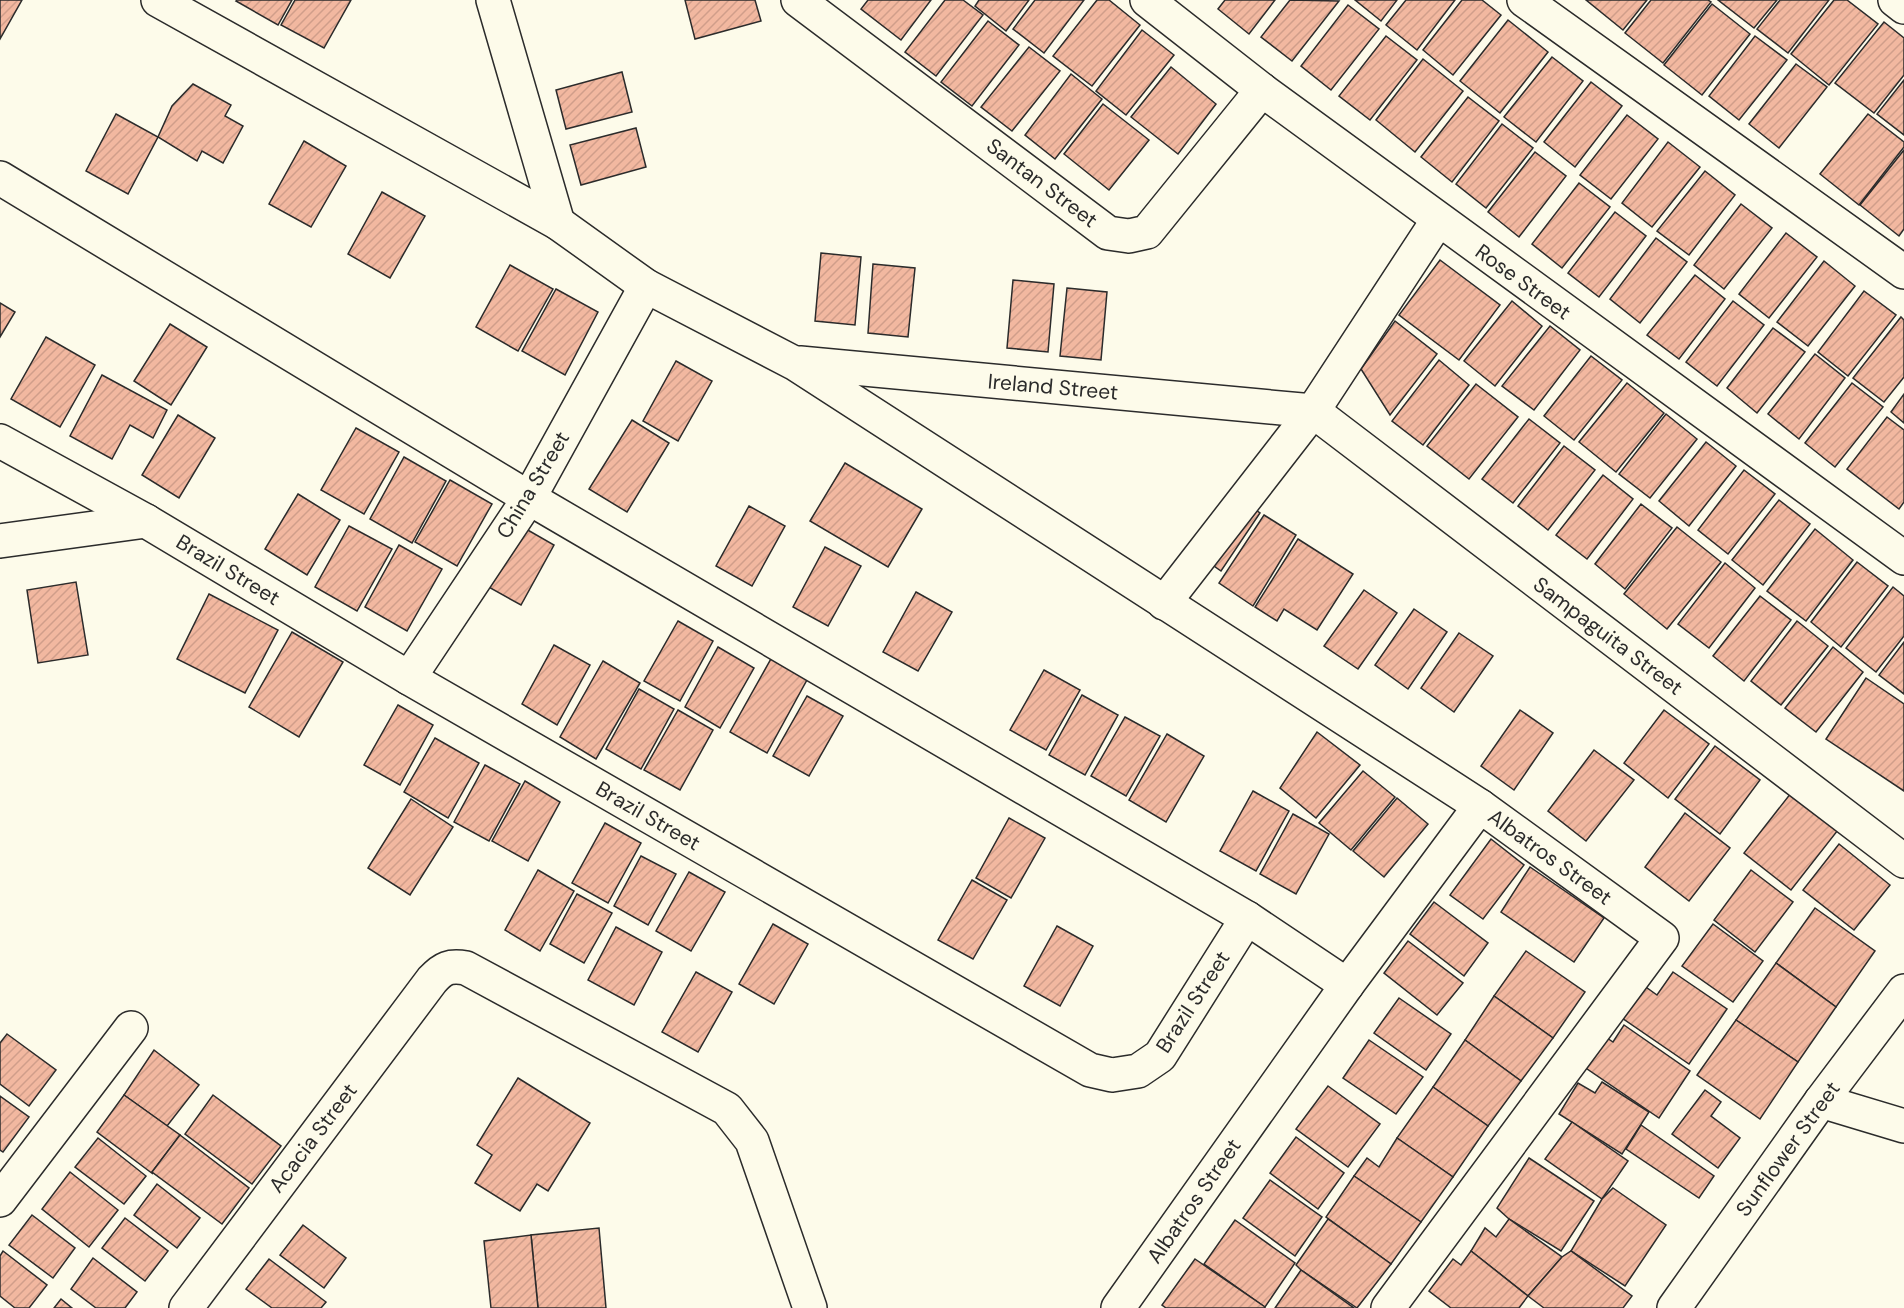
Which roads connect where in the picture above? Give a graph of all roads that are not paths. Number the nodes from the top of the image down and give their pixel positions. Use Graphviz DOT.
graph roads {
  1 [pos="158,0"];
  2 [pos="493,0"];
  3 [pos="798,0"];
  4 [pos="1147,0"];
  5 [pos="1895,0"];
  6 [pos="1532,2"];
  7 [pos="1904,7"];
  8 [pos="1262,90"];
  9 [pos="0,178"];
  10 [pos="1438,220"];
  11 [pos="558,223"];
  12 [pos="1904,272"];
  13 [pos="646,286"];
  14 [pos="794,363"];
  15 [pos="1313,411"];
  16 [pos="0,441"];
  17 [pos="529,498"];
  18 [pos="146,521"];
  19 [pos="0,541"];
  20 [pos="1903,554"];
  21 [pos="1164,603"];
  22 [pos="409,678"];
  23 [pos="1480,806"];
  24 [pos="1904,861"];
  25 [pos="1247,918"];
  26 [pos="1347,985"];
  27 [pos="1904,991"];
  28 [pos="131,1028"];
  29 [pos="1821,1101"];
  30 [pos="1904,1126"];
  31 [pos="0,1200"];
  32 [pos="186,1308"];
  33 [pos="810,1308"];
  34 [pos="1118,1308"];
  35 [pos="1388,1308"];
  36 [pos="1674,1308"];
  1 -- 11 [label="street"];
  2 -- 11 [label="street"];
  3 -- 8 [label="street, Santan Street"];
  4 -- 8 [label="street, Rose Street"];
  5 -- 7 [label="street"];
  6 -- 12 [label="street"];
  8 -- 10 [label="street, Rose Street"];
  9 -- 17 [label="street"];
  10 -- 15 [label="street"];
  10 -- 20 [label="street, Rose Street"];
  11 -- 13 [label="street"];
  13 -- 14 [label="street"];
  13 -- 17 [label="street, China Street"];
  14 -- 15 [label="street, Ireland Street"];
  14 -- 21 [label="street"];
  15 -- 21 [label="street"];
  15 -- 24 [label="street, Sampaguita Street"];
  16 -- 18 [label="street, Brazil Street"];
  17 -- 22 [label="street, China Street"];
  17 -- 25 [label="street"];
  18 -- 19 [label="street"];
  18 -- 22 [label="street, Brazil Street"];
  21 -- 23 [label="street"];
  22 -- 25 [label="street, Brazil Street"];
  23 -- 26 [label="street, Albatros Street"];
  23 -- 35 [label="street, Albatros Street"];
  25 -- 26 [label="street"];
  26 -- 34 [label="street, Albatros Street"];
  27 -- 29 [label="street, Sunflower Street"];
  28 -- 31 [label="street"];
  29 -- 30 [label="street"];
  29 -- 36 [label="street, Sunflower Street"];
  32 -- 33 [label="street, Acacia Street"];
}
